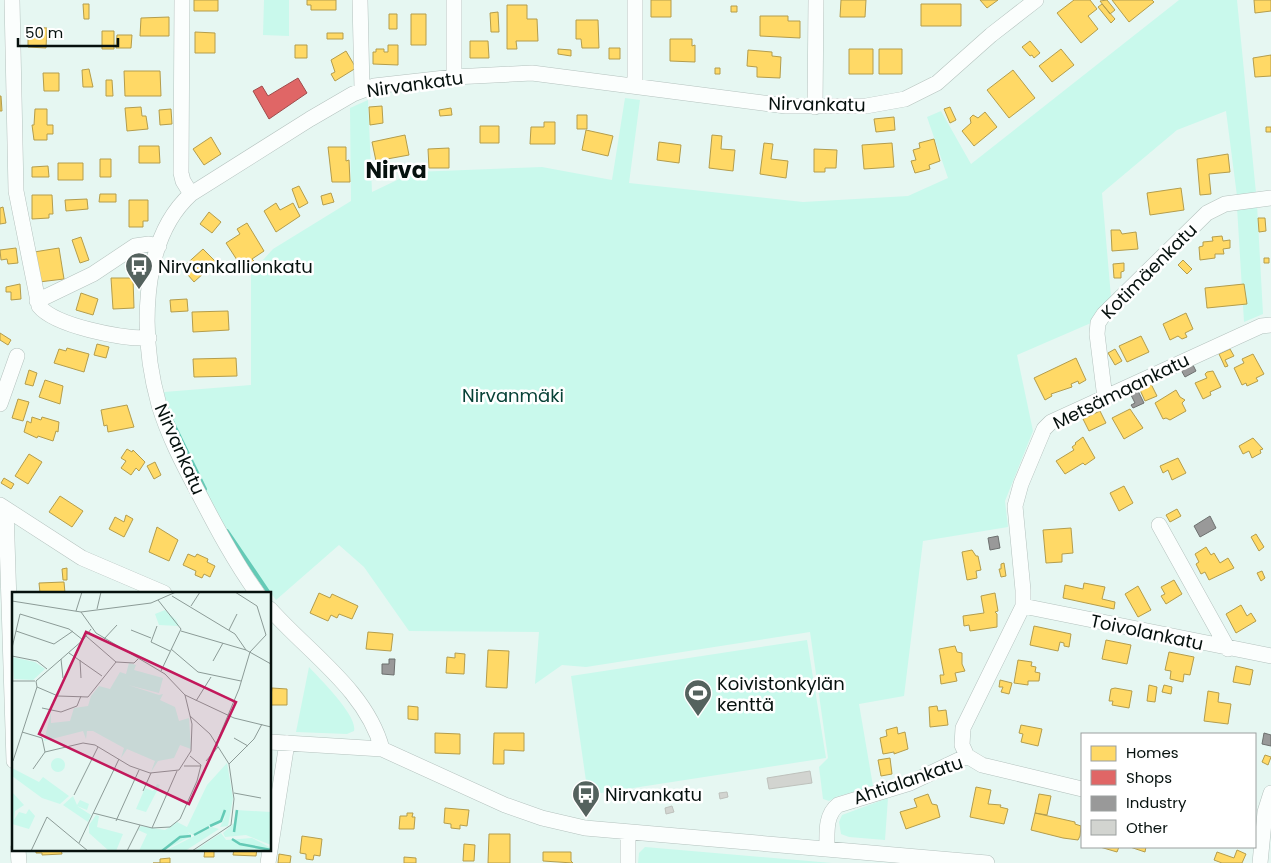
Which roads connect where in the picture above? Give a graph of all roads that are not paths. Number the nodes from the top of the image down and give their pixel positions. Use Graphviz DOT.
graph roads {
  1 [pos="12,0"];
  2 [pos="182,0"];
  3 [pos="360,0"];
  4 [pos="454,0"];
  5 [pos="636,0"];
  6 [pos="816,0"];
  7 [pos="1036,0"];
  8 [pos="454,77"];
  9 [pos="635,86"];
  10 [pos="362,90"];
  11 [pos="815,107"];
  12 [pos="192,194"];
  13 [pos="1271,198"];
  14 [pos="159,246"];
  15 [pos="37,301"];
  16 [pos="1271,325"];
  17 [pos="149,338"];
  18 [pos="17,356"];
  19 [pos="1104,398"];
  20 [pos="0,404"];
  21 [pos="3,507"];
  22 [pos="1159,525"];
  23 [pos="162,592"];
  24 [pos="257,592"];
  25 [pos="1023,606"];
  26 [pos="272,615"];
  27 [pos="1228,649"];
  28 [pos="1271,656"];
  29 [pos="271,742"];
  30 [pos="287,743"];
  31 [pos="382,749"];
  32 [pos="10,750"];
  33 [pos="967,756"];
  34 [pos="1081,789"];
  35 [pos="1270,798"];
  36 [pos="628,833"];
  37 [pos="1258,836"];
  38 [pos="271,844"];
  39 [pos="826,849"];
  40 [pos="18,850"];
  41 [pos="270,850"];
  42 [pos="19,863"];
  43 [pos="268,863"];
  44 [pos="628,863"];
  45 [pos="987,863"];
  46 [pos="1260,863"];
  1 -- 15 [label="street"];
  2 -- 12 [label="street"];
  3 -- 10 [label="street"];
  4 -- 8 [label="street"];
  5 -- 9 [label="street"];
  6 -- 11 [label="street"];
  7 -- 11 [label="street, Nirvankatu"];
  8 -- 9 [label="street, Nirvankatu"];
  8 -- 10 [label="street, Nirvankatu"];
  9 -- 11 [label="street, Nirvankatu"];
  10 -- 12 [label="street, Nirvankatu"];
  12 -- 14 [label="street, Nirvankatu"];
  13 -- 19 [label="street, Kotimäenkatu"];
  14 -- 15 [label="street"];
  14 -- 17 [label="street, Nirvankatu"];
  15 -- 17 [label="street"];
  16 -- 19 [label="street, Metsämaankatu"];
  17 -- 24 [label="street, Nirvankatu"];
  18 -- 20 [label="street"];
  19 -- 25 [label="street, Metsämaankatu"];
  21 -- 23 [label="street"];
  21 -- 32 [label="street"];
  22 -- 27 [label="street"];
  25 -- 27 [label="street, Toivolankatu"];
  25 -- 33 [label="street, Metsämaankatu"];
  26 -- 31 [label="street"];
  27 -- 28 [label="street, Toivolankatu"];
  29 -- 30 [label="street"];
  30 -- 31 [label="street"];
  30 -- 38 [label="street"];
  31 -- 36 [label="street"];
  33 -- 34 [label="street, Ahtialankatu"];
  33 -- 39 [label="street, Ahtialankatu"];
  35 -- 37 [label="street"];
  36 -- 39 [label="street"];
  36 -- 44 [label="street"];
  37 -- 46 [label="street"];
  39 -- 45 [label="street"];
  40 -- 42 [label="street"];
  41 -- 43 [label="street"];
}
